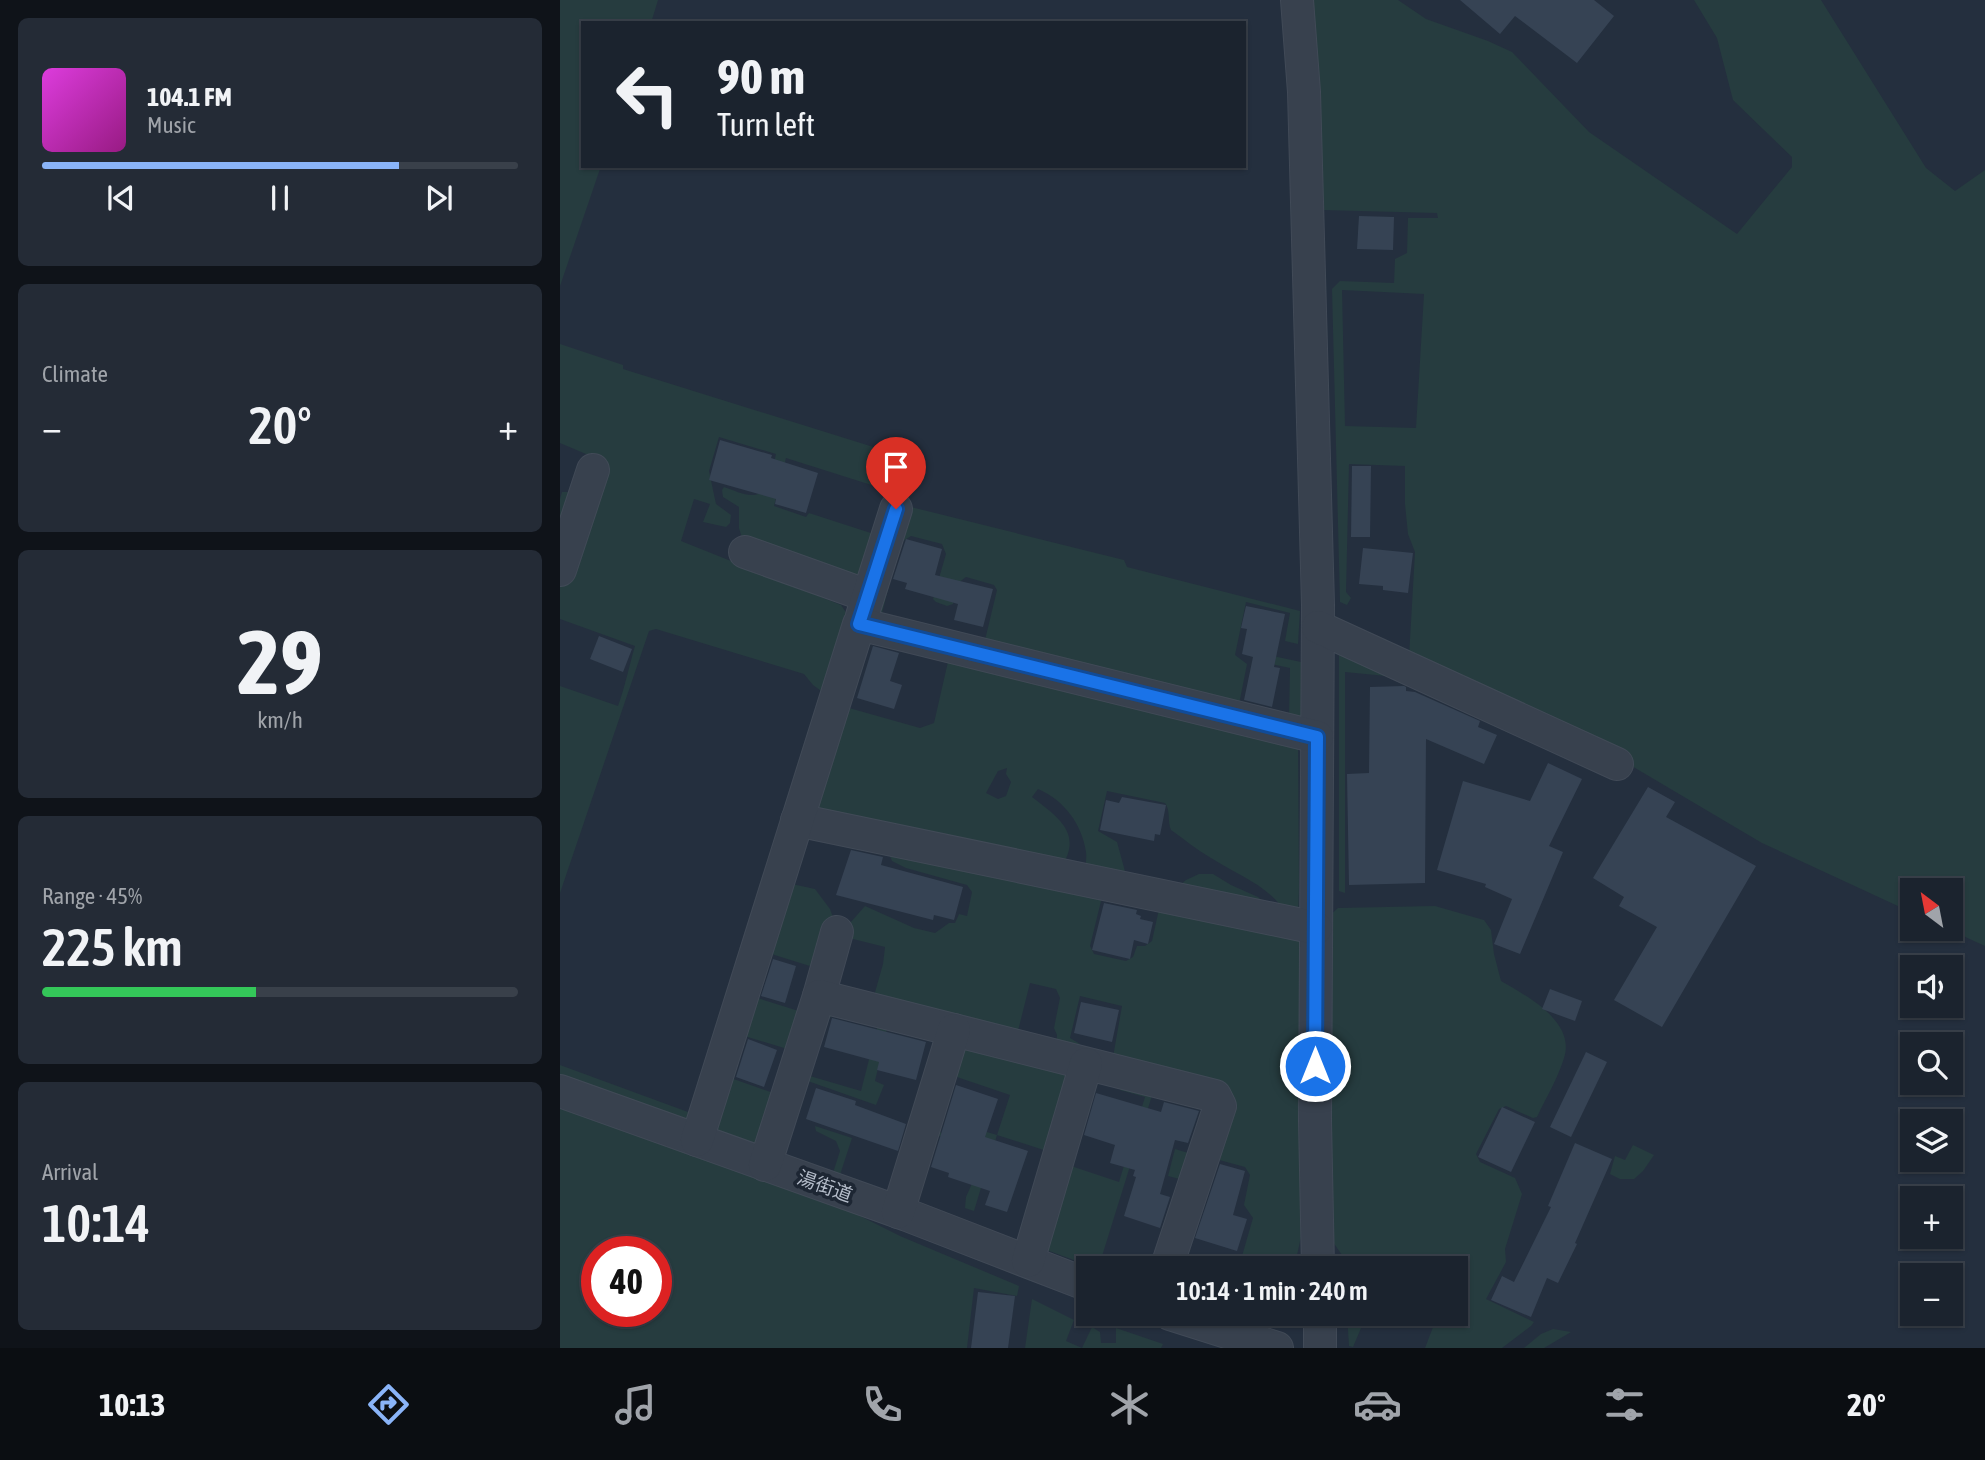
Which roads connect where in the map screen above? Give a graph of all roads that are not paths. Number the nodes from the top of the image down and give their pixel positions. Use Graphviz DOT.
graph roads {
  1 [pos="1297,0"];
  2 [pos="593,470"];
  3 [pos="896,509"];
  4 [pos="745,552"];
  5 [pos="560,570"];
  6 [pos="864,610"];
  7 [pos="1318,627"];
  8 [pos="1317,737"];
  9 [pos="1617,764"];
  10 [pos="797,820"];
  11 [pos="1316,928"];
  12 [pos="837,932"];
  13 [pos="820,996"];
  14 [pos="954,1030"];
  15 [pos="1086,1063"];
  16 [pos="560,1091"];
  17 [pos="697,1140"];
  18 [pos="765,1165"];
  19 [pos="898,1212"];
  20 [pos="1170,1256"];
  21 [pos="1318,1256"];
  22 [pos="1028,1262"];
  23 [pos="1076,1280"];
  24 [pos="1208,1326"];
  25 [pos="1320,1326"];
  26 [pos="1277,1348"];
  27 [pos="1320,1348"];
  1 -- 7 [label="street"];
  2 -- 5 [label="street"];
  3 -- 6 [label="street"];
  4 -- 6 [label="street"];
  6 -- 8 [label="street"];
  6 -- 10 [label="street"];
  7 -- 8 [label="street"];
  7 -- 9 [label="street"];
  8 -- 11 [label="street"];
  10 -- 11 [label="street"];
  10 -- 17 [label="street"];
  11 -- 21 [label="street"];
  12 -- 13 [label="street"];
  13 -- 14 [label="street"];
  13 -- 18 [label="street"];
  14 -- 15 [label="street"];
  14 -- 19 [label="street"];
  15 -- 20 [label="street"];
  15 -- 22 [label="street"];
  16 -- 17 [label="street, 湯街道"];
  17 -- 18 [label="street, 湯街道"];
  18 -- 19 [label="street, 湯街道"];
  19 -- 22 [label="street, 湯街道"];
  22 -- 23 [label="street, 湯街道"];
  24 -- 26 [label="street"];
  25 -- 27 [label="street"];
}
